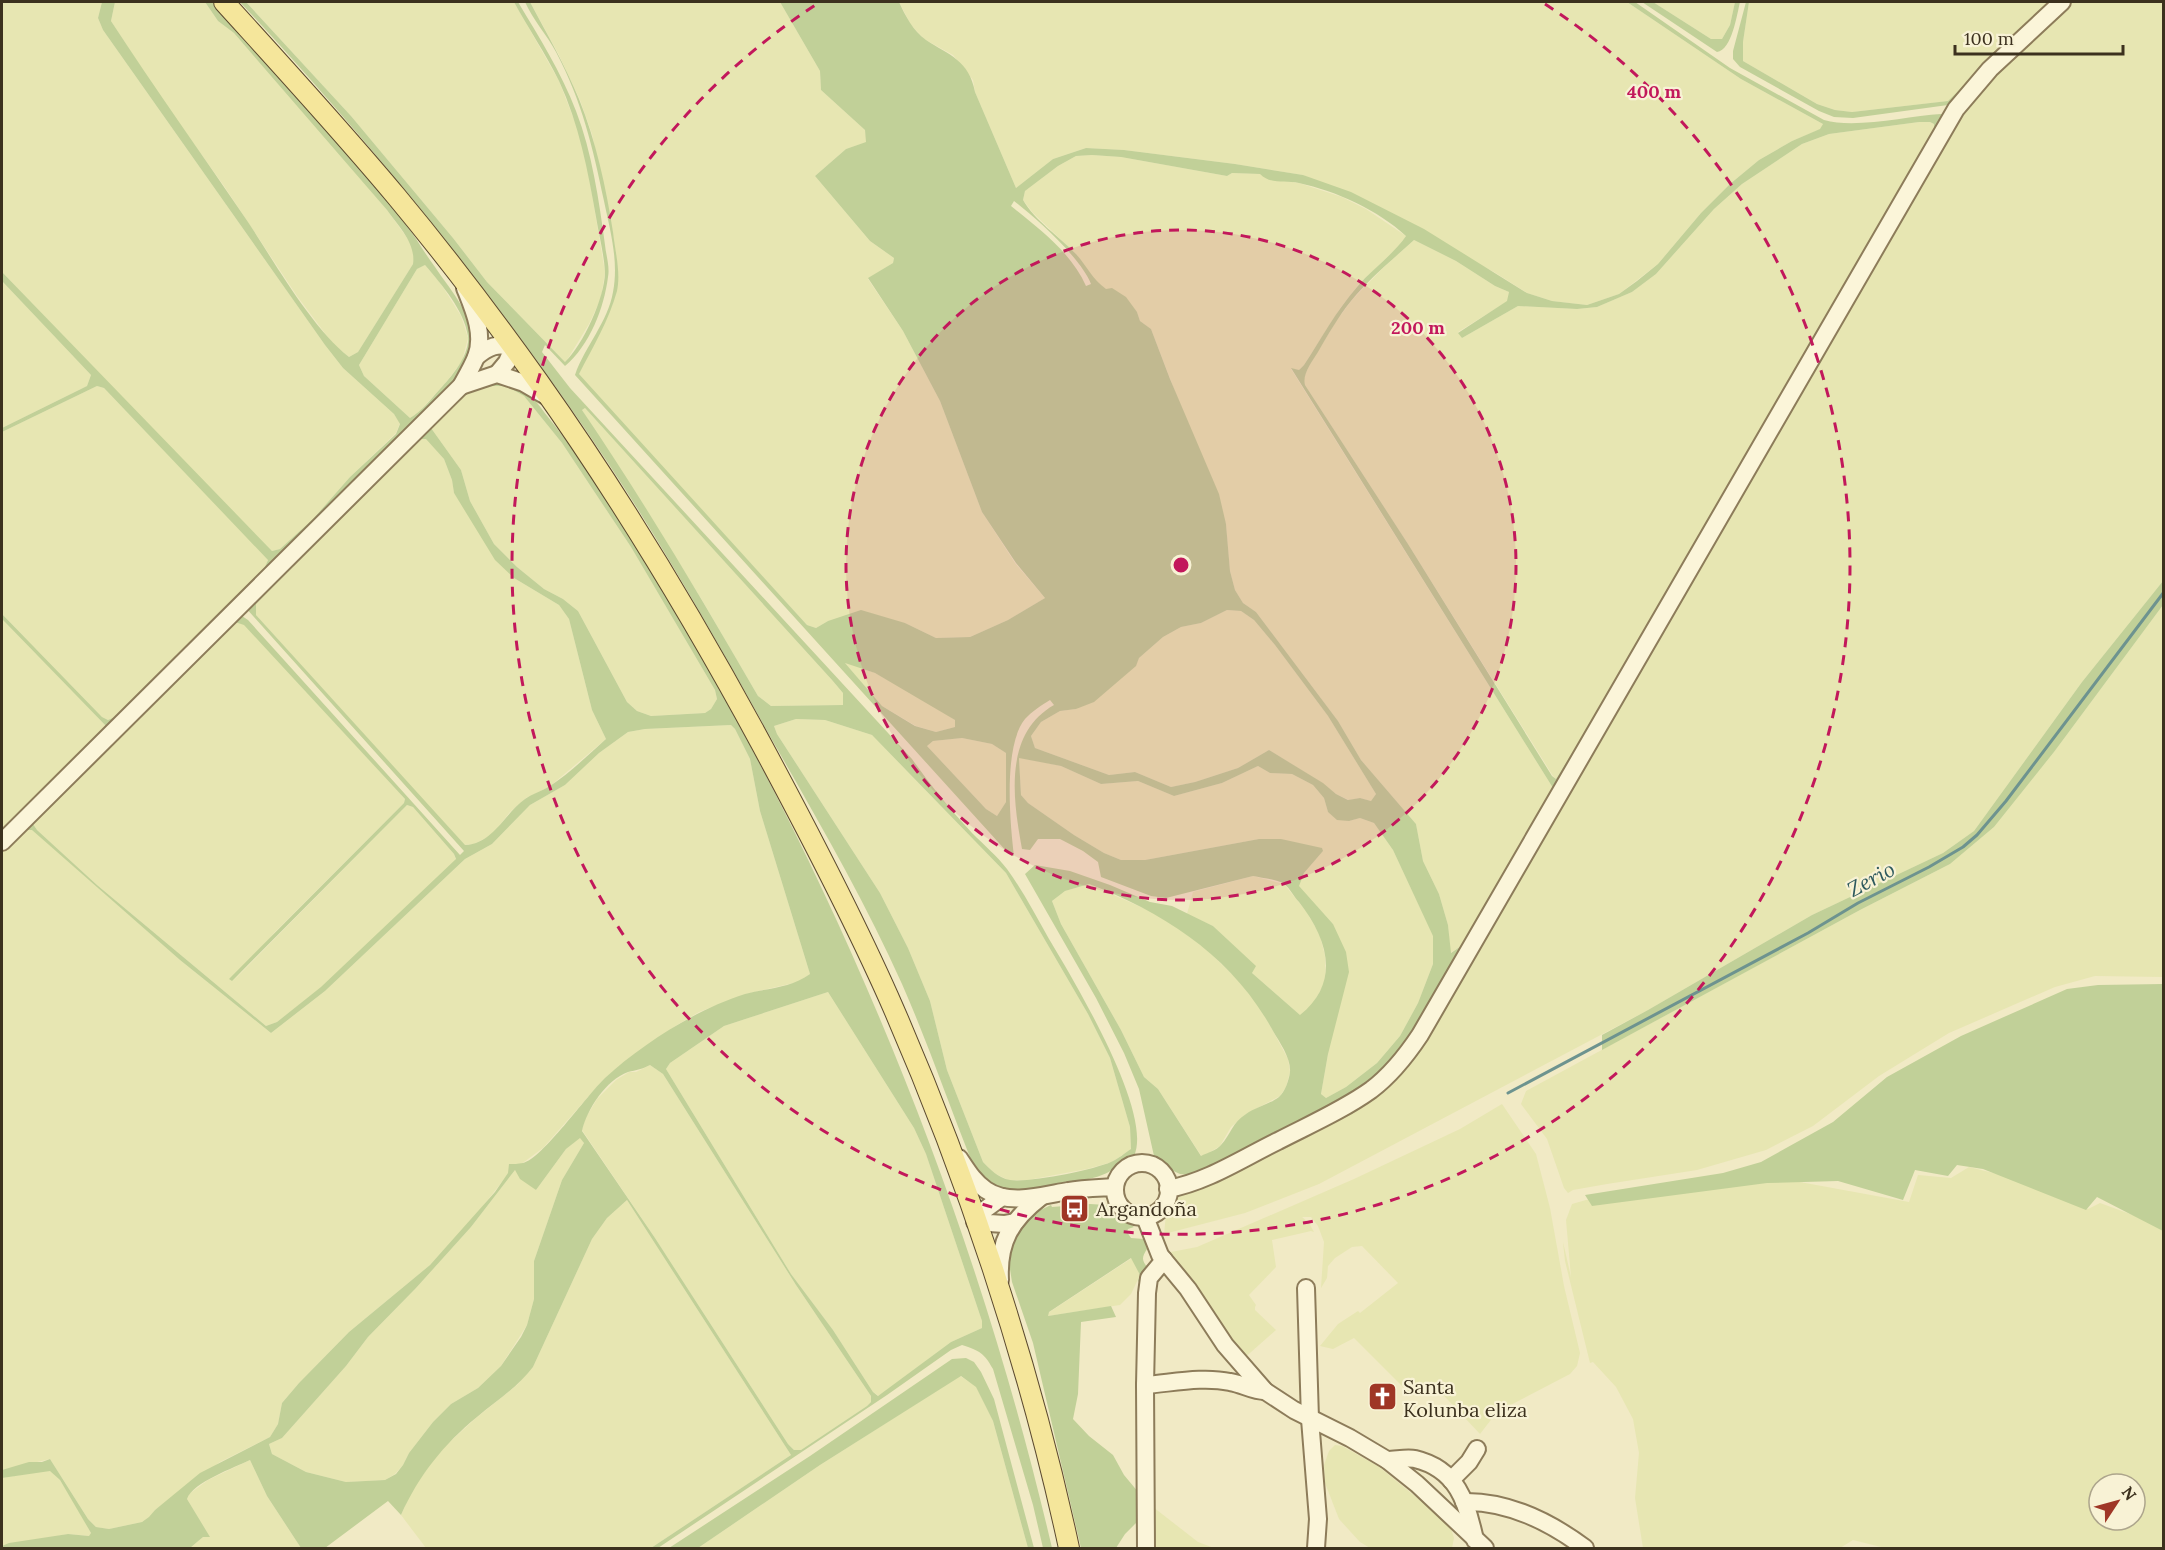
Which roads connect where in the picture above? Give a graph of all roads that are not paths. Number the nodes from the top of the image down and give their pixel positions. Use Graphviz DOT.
graph roads {
  1 [pos="224,2"];
  2 [pos="2062,2"];
  3 [pos="460,277"];
  4 [pos="513,348"];
  5 [pos="476,357"];
  6 [pos="497,374"];
  7 [pos="461,386"];
  8 [pos="549,398"];
  9 [pos="2,842"];
  10 [pos="941,1126"];
  11 [pos="1115,1187"];
  12 [pos="1168,1189"];
  13 [pos="1002,1197"];
  14 [pos="1041,1197"];
  15 [pos="1145,1217"];
  16 [pos="975,1222"];
  17 [pos="1015,1222"];
  18 [pos="1164,1260"];
  19 [pos="1306,1288"];
  20 [pos="1001,1297"];
  21 [pos="1145,1385"];
  22 [pos="1266,1391"];
  23 [pos="1310,1419"];
  24 [pos="1477,1449"];
  25 [pos="1387,1460"];
  26 [pos="1451,1480"];
  27 [pos="1464,1502"];
  28 [pos="1480,1544"];
  29 [pos="1069,1548"];
  30 [pos="1146,1548"];
  31 [pos="1316,1548"];
  32 [pos="1585,1548"];
  1 -- 3 [label="main road"];
  2 -- 12 [label="street"];
  3 -- 4 [label="main road"];
  3 -- 5 [label="street"];
  4 -- 5 [label="street"];
  4 -- 6 [label="street"];
  4 -- 8 [label="main road"];
  5 -- 7 [label="street"];
  6 -- 7 [label="street"];
  6 -- 8 [label="street"];
  7 -- 9 [label="street"];
  8 -- 10 [label="main road"];
  10 -- 13 [label="street"];
  10 -- 16 [label="main road"];
  11 -- 12 [label="street"];
  11 -- 14 [label="street"];
  11 -- 15 [label="street"];
  12 -- 15 [label="street"];
  13 -- 14 [label="street"];
  13 -- 16 [label="street"];
  14 -- 17 [label="street"];
  15 -- 18 [label="street"];
  16 -- 17 [label="street"];
  16 -- 20 [label="main road"];
  17 -- 20 [label="street"];
  18 -- 21 [label="street"];
  18 -- 22 [label="street"];
  19 -- 23 [label="street"];
  20 -- 29 [label="main road"];
  21 -- 22 [label="street"];
  21 -- 30 [label="street"];
  22 -- 23 [label="street"];
  23 -- 25 [label="street"];
  23 -- 31 [label="street"];
  24 -- 26 [label="street"];
  25 -- 26 [label="street"];
  25 -- 28 [label="street"];
  26 -- 27 [label="street"];
  27 -- 28 [label="street"];
  27 -- 32 [label="street"];
}
